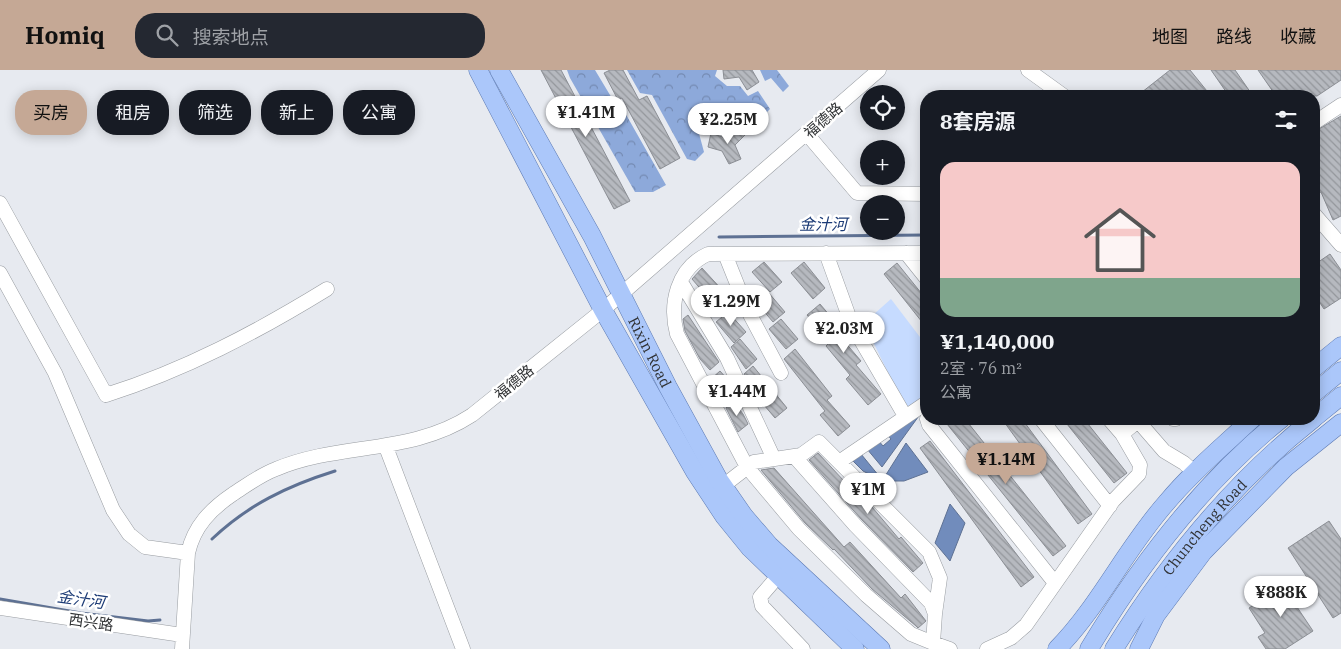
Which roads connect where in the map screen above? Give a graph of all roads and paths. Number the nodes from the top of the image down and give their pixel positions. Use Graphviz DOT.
graph roads {
  1 [pos="478,70"];
  2 [pos="498,70"];
  3 [pos="880,70"];
  4 [pos="1028,70"];
  5 [pos="1056,90"];
  6 [pos="1341,105"];
  7 [pos="1320,119"];
  8 [pos="807,134"];
  9 [pos="920,194"];
  10 [pos="0,203"];
  11 [pos="1320,221"];
  12 [pos="1341,245"];
  13 [pos="826,253"];
  14 [pos="906,253"];
  15 [pos="920,253"];
  16 [pos="725,254"];
  17 [pos="920,270"];
  18 [pos="0,273"];
  19 [pos="681,282"];
  20 [pos="327,289"];
  21 [pos="620,294"];
  22 [pos="603,310"];
  23 [pos="1341,346"];
  24 [pos="1320,363"];
  25 [pos="1341,371"];
  26 [pos="781,373"];
  27 [pos="1320,388"];
  28 [pos="1341,396"];
  29 [pos="920,412"];
  30 [pos="1320,412"];
  31 [pos="905,416"];
  32 [pos="1341,422"];
  33 [pos="929,425"];
  34 [pos="1046,425"];
  35 [pos="1114,425"];
  36 [pos="1133,425"];
  37 [pos="1143,425"];
  38 [pos="1246,425"];
  39 [pos="1274,425"];
  40 [pos="1305,425"];
  41 [pos="1122,434"];
  42 [pos="386,447"];
  43 [pos="794,456"];
  44 [pos="774,459"];
  45 [pos="839,462"];
  46 [pos="747,467"];
  47 [pos="1195,473"];
  48 [pos="723,486"];
  49 [pos="1110,506"];
  50 [pos="188,553"];
  51 [pos="779,576"];
  52 [pos="1055,583"];
  53 [pos="0,608"];
  54 [pos="935,614"];
  55 [pos="182,642"];
  56 [pos="933,643"];
  57 [pos="463,649"];
  58 [pos="803,649"];
  59 [pos="855,649"];
  60 [pos="881,649"];
  61 [pos="950,649"];
  62 [pos="987,649"];
  63 [pos="1056,649"];
  64 [pos="1089,649"];
  65 [pos="1114,649"];
  66 [pos="1140,649"];
  1 -- 22 [label="main road, Rixin Road"];
  2 -- 21 [label="main road, Rixin Road"];
  3 -- 8 [label="street, 福德路"];
  4 -- 5 [label="street"];
  6 -- 7 [label="street"];
  8 -- 9 [label="street"];
  8 -- 21 [label="street, 福德路"];
  10 -- 20 [label="street"];
  11 -- 12 [label="street"];
  13 -- 14 [label="street"];
  13 -- 16 [label="street"];
  13 -- 31 [label="street"];
  14 -- 15 [label="street"];
  14 -- 17 [label="street"];
  16 -- 19 [label="street"];
  16 -- 26 [label="street"];
  18 -- 50 [label="street"];
  19 -- 44 [label="street"];
  19 -- 46 [label="street"];
  21 -- 22 [label="street, 福德路"];
  21 -- 48 [label="main road, Rixin Road"];
  22 -- 42 [label="street, 福德路"];
  22 -- 51 [label="main road, Rixin Road"];
  23 -- 24 [label="main road"];
  25 -- 27 [label="main road"];
  28 -- 30 [label="main road, Chuncheng Road"];
  29 -- 31 [label="street"];
  31 -- 45 [label="street"];
  32 -- 66 [label="main road"];
  33 -- 52 [label="street"];
  34 -- 49 [label="street"];
  35 -- 41 [label="street"];
  36 -- 41 [label="street"];
  37 -- 47 [label="street"];
  38 -- 47 [label="main road"];
  39 -- 64 [label="main road, Chuncheng Road"];
  40 -- 65 [label="main road, Chuncheng Road"];
  41 -- 49 [label="street"];
  42 -- 50 [label="street, 福德路"];
  42 -- 57 [label="street"];
  43 -- 44 [label="street"];
  43 -- 45 [label="street"];
  43 -- 54 [label="street"];
  44 -- 46 [label="street"];
  45 -- 54 [label="street"];
  46 -- 48 [label="street"];
  46 -- 56 [label="street"];
  47 -- 63 [label="main road"];
  48 -- 60 [label="main road, Rixin Road"];
  49 -- 52 [label="street"];
  50 -- 55 [label="street, 福德路"];
  51 -- 58 [label="street"];
  51 -- 59 [label="main road, Rixin Road"];
  52 -- 62 [label="street"];
  53 -- 55 [label="street, 西兴路"];
  54 -- 56 [label="street"];
  56 -- 61 [label="street"];
}
